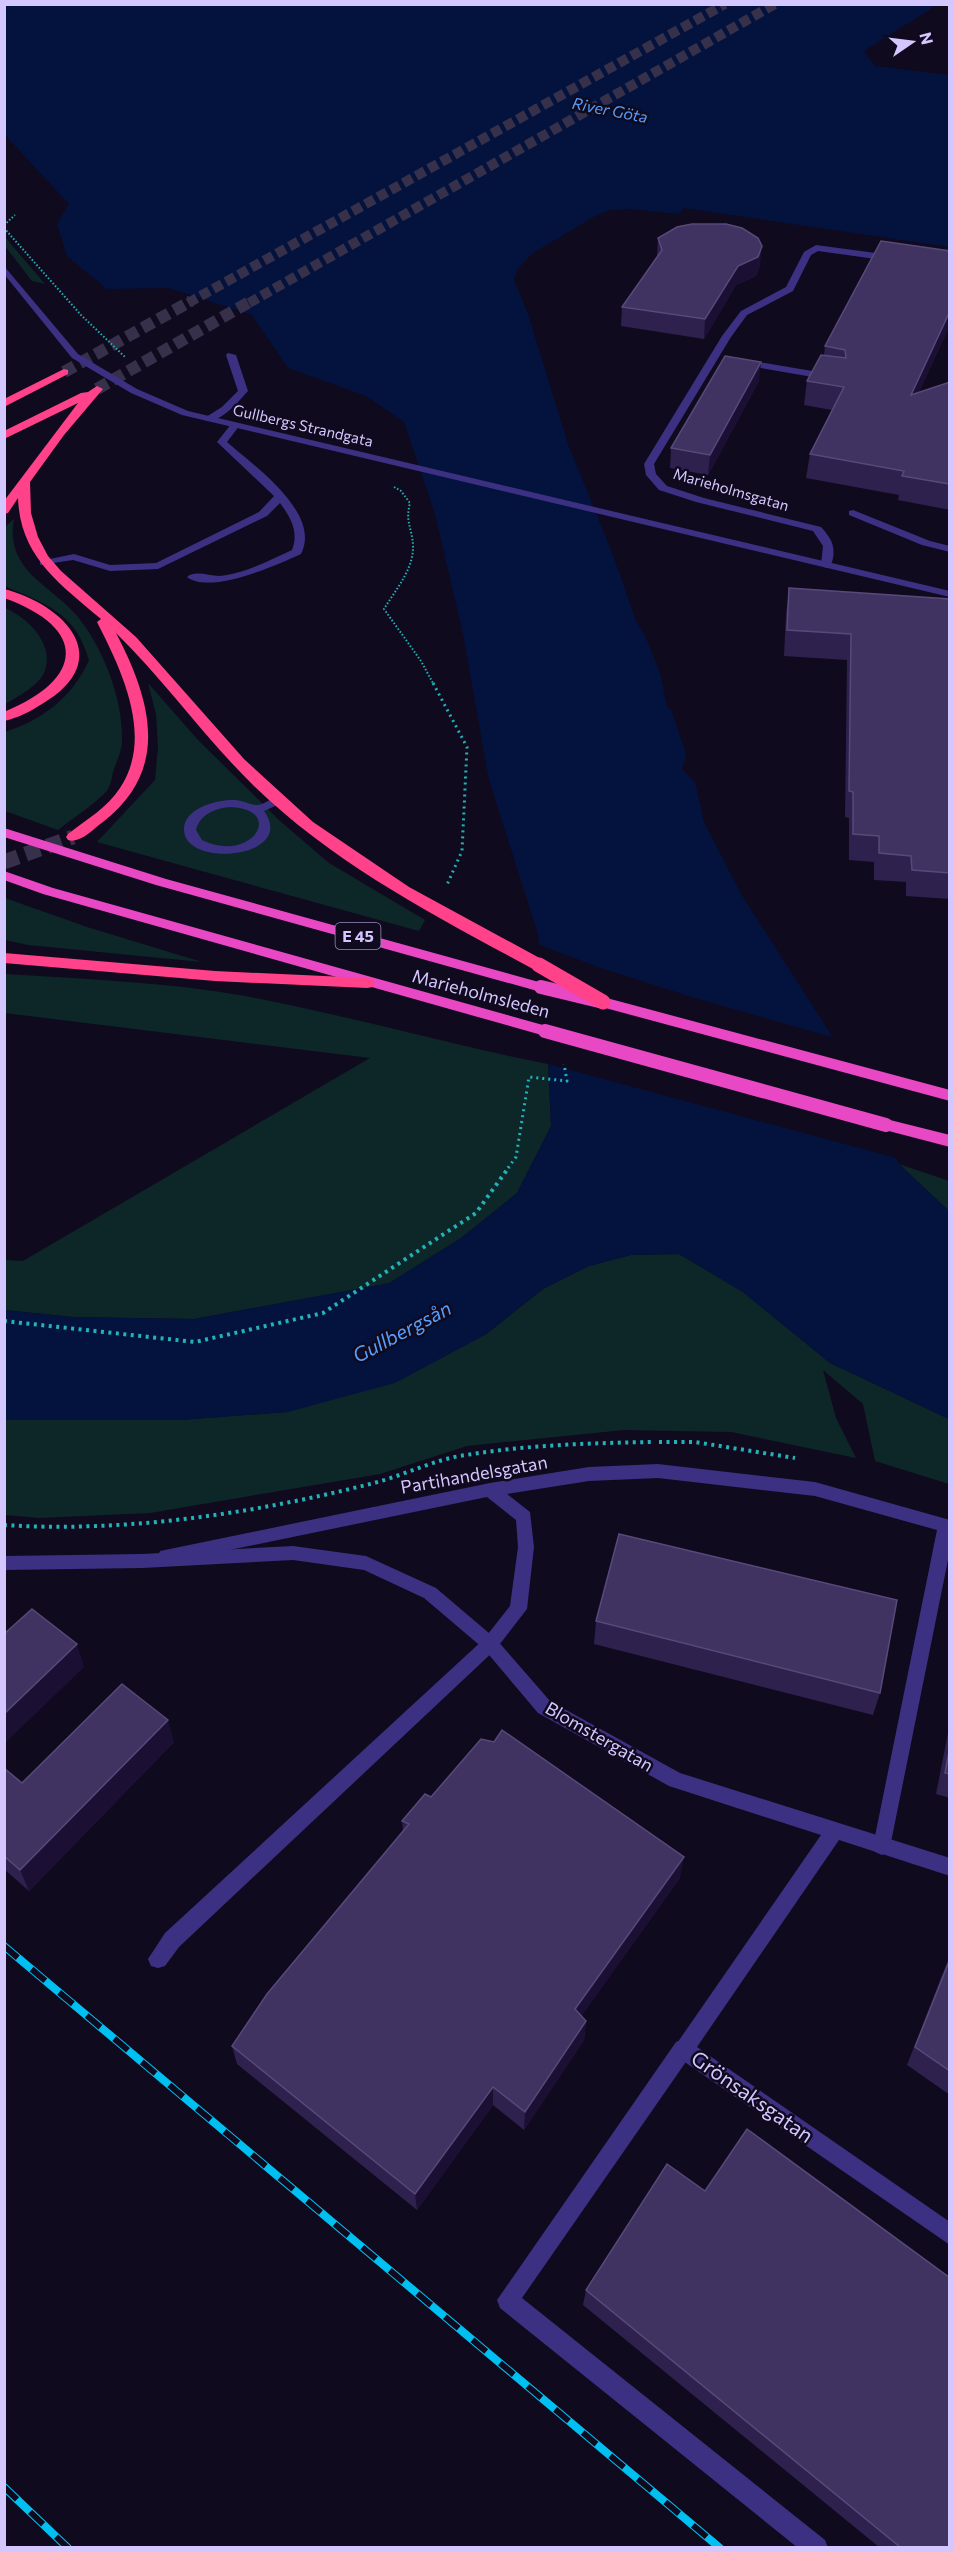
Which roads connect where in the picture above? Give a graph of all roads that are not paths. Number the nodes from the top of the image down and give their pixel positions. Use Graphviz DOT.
graph roads {
  1 [pos="883,257"];
  2 [pos="4,268"];
  3 [pos="19,287"];
  4 [pos="4,290"];
  5 [pos="231,355"];
  6 [pos="714,357"];
  7 [pos="64,372"];
  8 [pos="838,378"];
  9 [pos="4,404"];
  10 [pos="209,419"];
  11 [pos="235,425"];
  12 [pos="4,436"];
  13 [pos="24,483"];
  14 [pos="279,497"];
  15 [pos="4,510"];
  16 [pos="853,513"];
  17 [pos="950,549"];
  18 [pos="44,562"];
  19 [pos="826,566"];
  20 [pos="192,577"];
  21 [pos="4,593"];
  22 [pos="950,594"];
  23 [pos="95,606"];
  24 [pos="4,717"];
  25 [pos="278,800"];
  26 [pos="257,810"];
  27 [pos="4,832"];
  28 [pos="73,837"];
  29 [pos="4,875"];
  30 [pos="4,958"];
  31 [pos="367,983"];
  32 [pos="603,1002"];
  33 [pos="950,1096"];
  34 [pos="950,1142"];
  35 [pos="490,1490"];
  36 [pos="948,1526"];
  37 [pos="142,1561"];
  38 [pos="4,1563"];
  39 [pos="490,1644"];
  40 [pos="835,1830"];
  41 [pos="882,1846"];
  42 [pos="950,1867"];
  43 [pos="158,1959"];
  44 [pos="683,2049"];
  45 [pos="950,2235"];
  46 [pos="817,2547"];
  1 -- 6 [label="street, Marieholmsgatan"];
  2 -- 3 [label="street, Gullbergs Strandgata"];
  3 -- 4 [label="street"];
  3 -- 10 [label="street, Gullbergs Strandgata"];
  5 -- 10 [label="street"];
  6 -- 8 [label="street"];
  6 -- 19 [label="street, Marieholmsgatan"];
  7 -- 9 [label="highway"];
  10 -- 11 [label="street, Gullbergs Strandgata"];
  11 -- 14 [label="street"];
  11 -- 19 [label="street, Gullbergs Strandgata"];
  12 -- 13 [label="highway"];
  13 -- 15 [label="highway"];
  13 -- 18 [label="highway"];
  14 -- 18 [label="street"];
  14 -- 20 [label="street"];
  16 -- 17 [label="street"];
  18 -- 23 [label="highway"];
  19 -- 22 [label="street"];
  21 -- 24 [label="highway"];
  23 -- 25 [label="highway"];
  23 -- 28 [label="highway"];
  25 -- 26 [label="street"];
  25 -- 32 [label="highway, bridge"];
  26 -- 26 [label="street"];
  27 -- 32 [label="highway, Marieholmsleden / E 45, bridge"];
  29 -- 31 [label="highway, Marieholmsleden / E 45"];
  30 -- 31 [label="highway"];
  31 -- 34 [label="highway, Marieholmsleden / E 45, bridge"];
  32 -- 33 [label="highway, Marieholmsleden / E 45"];
  35 -- 36 [label="street, Partihandelsgatan"];
  35 -- 37 [label="street, Partihandelsgatan"];
  35 -- 39 [label="street"];
  36 -- 41 [label="street"];
  37 -- 38 [label="street, Partihandelsgatan"];
  37 -- 39 [label="street, Blomstergatan"];
  39 -- 40 [label="street, Blomstergatan"];
  39 -- 43 [label="street"];
  40 -- 41 [label="street, Blomstergatan"];
  40 -- 44 [label="street, Grönsaksgatan"];
  41 -- 42 [label="street, Blomstergatan"];
  44 -- 45 [label="street, Grönsaksgatan"];
  44 -- 46 [label="street"];
}
